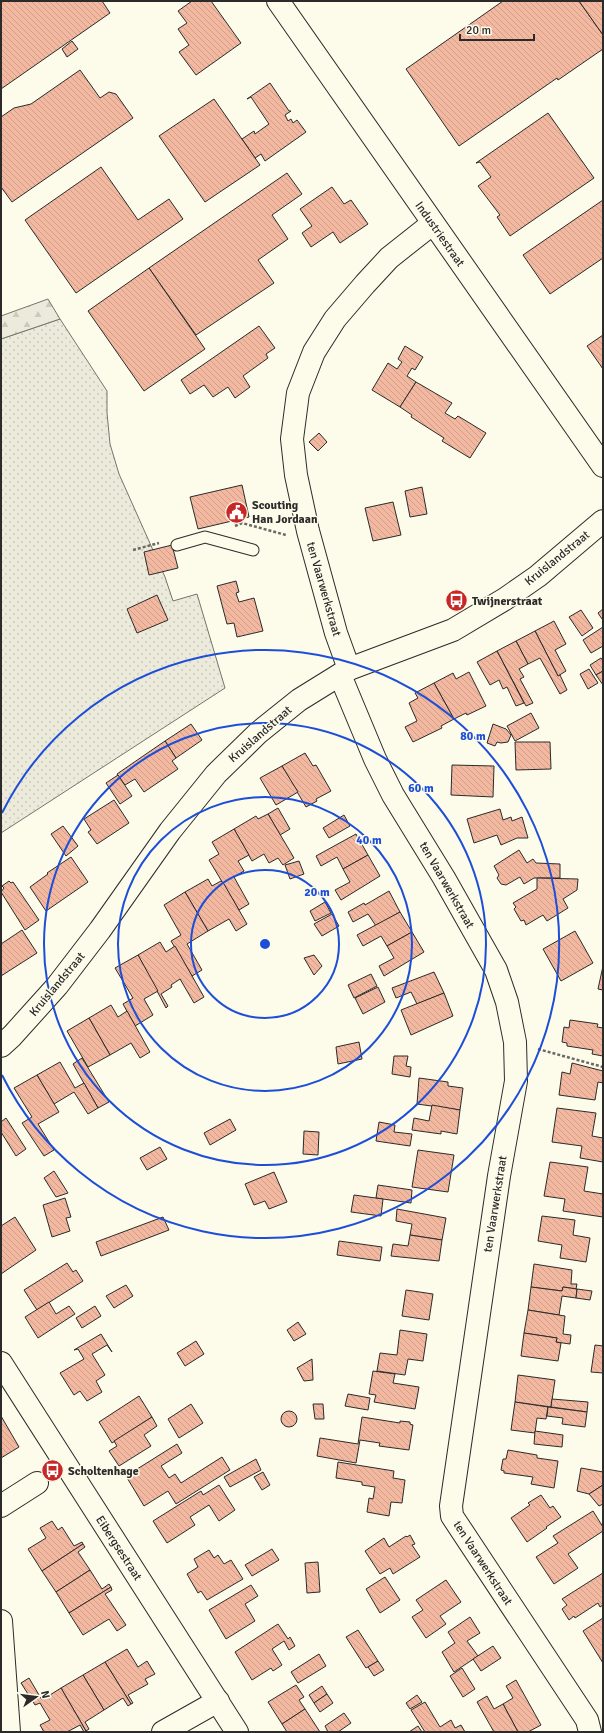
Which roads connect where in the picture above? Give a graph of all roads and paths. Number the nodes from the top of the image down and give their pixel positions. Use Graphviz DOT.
graph roads {
  1 [pos="278,1"];
  2 [pos="432,224"];
  3 [pos="603,466"];
  4 [pos="603,521"];
  5 [pos="177,545"];
  6 [pos="133,550"];
  7 [pos="253,550"];
  8 [pos="345,672"];
  9 [pos="515,1042"];
  10 [pos="1,1046"];
  11 [pos="603,1067"];
  12 [pos="1,1363"];
  13 [pos="37,1483"];
  14 [pos="1,1506"];
  15 [pos="1,1621"];
  16 [pos="218,1701"];
  17 [pos="9,1732"];
  18 [pos="163,1732"];
  19 [pos="237,1732"];
  20 [pos="590,1732"];
  1 -- 2 [label="street, Industriestraat"];
  2 -- 3 [label="street, Industriestraat"];
  2 -- 8 [label="street, ten Vaarwerkstraat"];
  4 -- 8 [label="street, Kruislandstraat"];
  5 -- 6 [label="path"];
  5 -- 7 [label="lane"];
  8 -- 9 [label="street, ten Vaarwerkstraat"];
  8 -- 10 [label="street, Kruislandstraat"];
  9 -- 11 [label="path"];
  9 -- 20 [label="street, ten Vaarwerkstraat"];
  12 -- 16 [label="street, Eibergsestraat"];
  13 -- 14 [label="street"];
  15 -- 17 [label="street"];
  16 -- 18 [label="street"];
  16 -- 19 [label="street, Eibergsestraat"];
}
